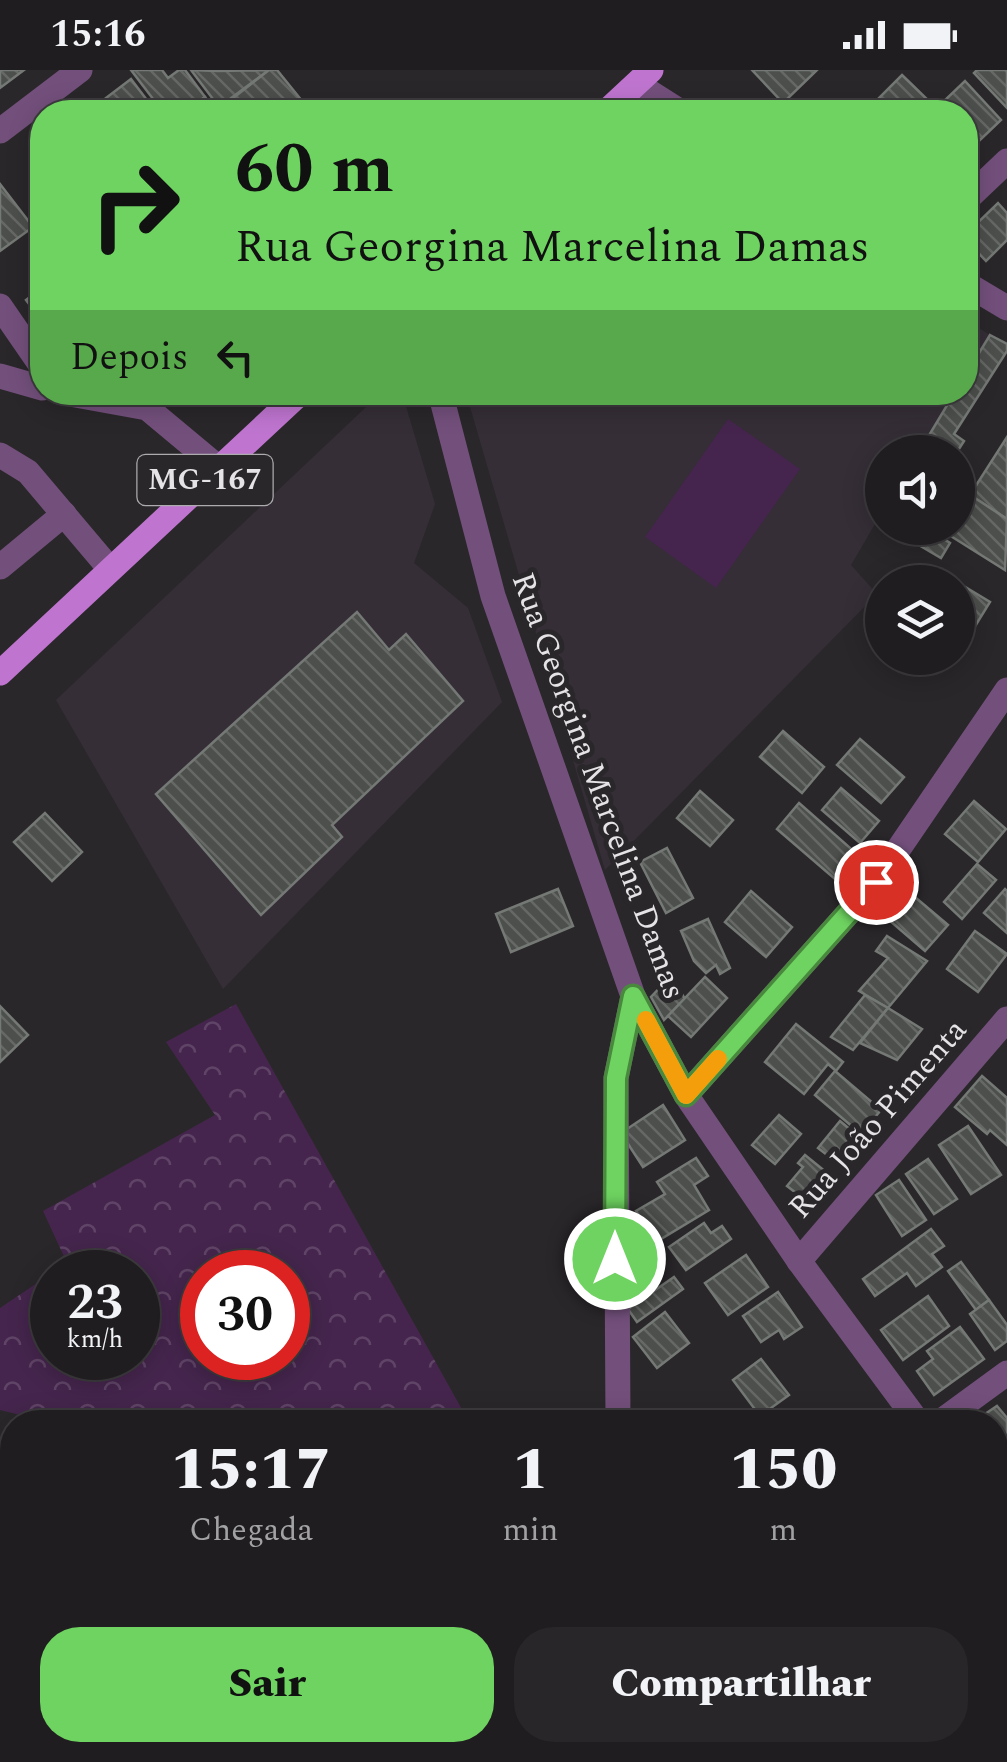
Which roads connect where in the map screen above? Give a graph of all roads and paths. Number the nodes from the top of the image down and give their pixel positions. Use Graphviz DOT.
graph roads {
  1 [pos="80,70"];
  2 [pos="644,77"];
  3 [pos="41,100"];
  4 [pos="619,100"];
  5 [pos="668,100"];
  6 [pos="30,108"];
  7 [pos="0,131"];
  8 [pos="1007,160"];
  9 [pos="978,188"];
  10 [pos="978,291"];
  11 [pos="0,306"];
  12 [pos="1007,308"];
  13 [pos="21,333"];
  14 [pos="30,348"];
  15 [pos="0,372"];
  16 [pos="30,383"];
  17 [pos="161,405"];
  18 [pos="287,405"];
  19 [pos="443,405"];
  20 [pos="0,455"];
  21 [pos="219,468"];
  22 [pos="64,514"];
  23 [pos="0,567"];
  24 [pos="110,569"];
  25 [pos="0,673"];
  26 [pos="1007,690"];
  27 [pos="633,996"];
  28 [pos="1007,1019"];
  29 [pos="686,1095"];
  30 [pos="799,1261"];
  31 [pos="1007,1373"];
  32 [pos="618,1410"];
  33 [pos="909,1410"];
  34 [pos="956,1410"];
  1 -- 3 [label="street"];
  2 -- 4 [label="main road"];
  2 -- 5 [label="street"];
  6 -- 7 [label="street"];
  8 -- 9 [label="street"];
  10 -- 12 [label="street"];
  11 -- 13 [label="street"];
  13 -- 14 [label="street"];
  13 -- 15 [label="street"];
  15 -- 16 [label="street"];
  17 -- 21 [label="street"];
  18 -- 21 [label="main road, MG-167"];
  19 -- 27 [label="street, Rua Georgina Marcelina Damas"];
  20 -- 22 [label="street"];
  21 -- 24 [label="main road, MG-167"];
  22 -- 23 [label="street"];
  22 -- 24 [label="street"];
  24 -- 25 [label="main road, MG-167"];
  26 -- 29 [label="street"];
  27 -- 29 [label="street, Rua Georgina Marcelina Damas"];
  27 -- 32 [label="street"];
  28 -- 30 [label="street, Rua João Pimenta"];
  29 -- 30 [label="street, Rua Georgina Marcelina Damas"];
  30 -- 33 [label="street, Rua Georgina Marcelina Damas"];
  31 -- 34 [label="street"];
}
